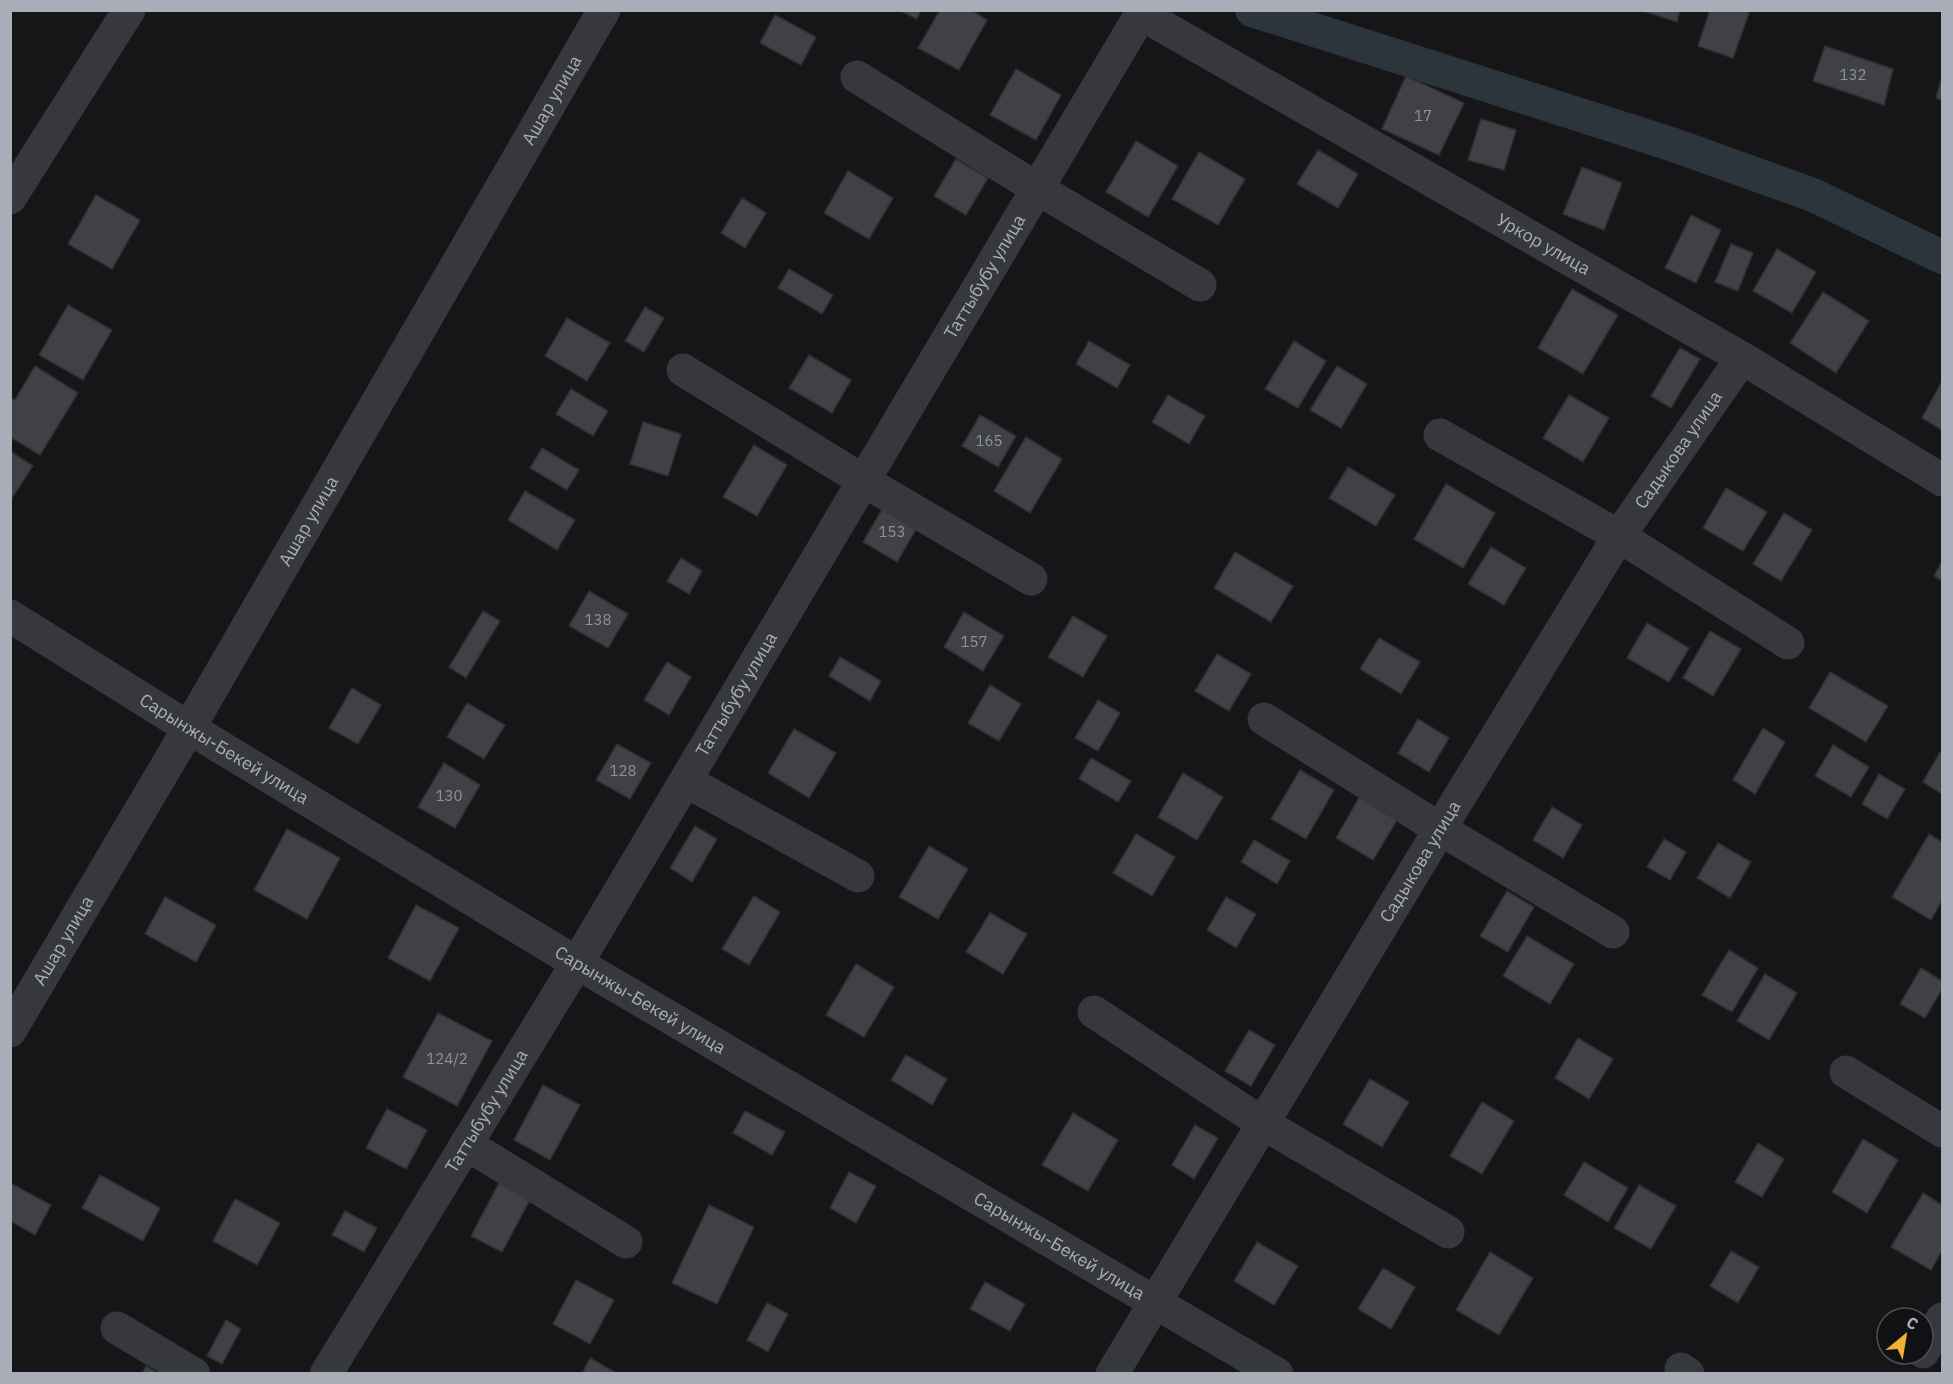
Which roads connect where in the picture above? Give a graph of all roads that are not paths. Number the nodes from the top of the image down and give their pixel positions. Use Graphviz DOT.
graph roads {
  1 [pos="129,10"];
  2 [pos="604,10"];
  3 [pos="1142,14"];
  4 [pos="857,77"];
  5 [pos="1038,189"];
  6 [pos="10,198"];
  7 [pos="1200,285"];
  8 [pos="1742,358"];
  9 [pos="683,370"];
  10 [pos="1440,435"];
  11 [pos="1942,480"];
  12 [pos="864,481"];
  13 [pos="1620,537"];
  14 [pos="1031,579"];
  15 [pos="10,616"];
  16 [pos="1788,643"];
  17 [pos="1264,719"];
  18 [pos="189,728"];
  19 [pos="686,781"];
  20 [pos="1440,829"];
  21 [pos="858,876"];
  22 [pos="1613,932"];
  23 [pos="578,963"];
  24 [pos="1094,1012"];
  25 [pos="10,1031"];
  26 [pos="1846,1072"];
  27 [pos="1262,1123"];
  28 [pos="1942,1131"];
  29 [pos="466,1144"];
  30 [pos="1448,1232"];
  31 [pos="626,1242"];
  32 [pos="1155,1300"];
  33 [pos="117,1328"];
  34 [pos="194,1374"];
  35 [pos="326,1374"];
  36 [pos="1112,1374"];
  37 [pos="1277,1374"];
  1 -- 6 [label="street"];
  2 -- 18 [label="street, Ашар улица"];
  3 -- 5 [label="street, Таттыбубу улица"];
  3 -- 8 [label="street, Уркор улица"];
  4 -- 5 [label="street"];
  5 -- 7 [label="street"];
  5 -- 12 [label="street, Таттыбубу улица"];
  8 -- 11 [label="street, Уркор улица"];
  8 -- 13 [label="street, Садыкова улица"];
  9 -- 12 [label="street"];
  10 -- 13 [label="street"];
  12 -- 14 [label="street"];
  12 -- 19 [label="street, Таттыбубу улица"];
  13 -- 16 [label="street"];
  13 -- 20 [label="street, Садыкова улица"];
  15 -- 18 [label="street, Сарынжы-Бекей улица"];
  17 -- 20 [label="street"];
  18 -- 23 [label="street, Сарынжы-Бекей улица"];
  18 -- 25 [label="street, Ашар улица"];
  19 -- 21 [label="street"];
  19 -- 23 [label="street, Таттыбубу улица"];
  20 -- 22 [label="street"];
  20 -- 27 [label="street, Садыкова улица"];
  23 -- 29 [label="street, Таттыбубу улица"];
  23 -- 32 [label="street, Сарынжы-Бекей улица"];
  24 -- 27 [label="street"];
  26 -- 28 [label="street"];
  27 -- 30 [label="street"];
  27 -- 32 [label="street, Садыкова улица"];
  29 -- 31 [label="street"];
  29 -- 35 [label="street, Таттыбубу улица"];
  32 -- 36 [label="street, Садыкова улица"];
  32 -- 37 [label="street, Сарынжы-Бекей улица"];
  33 -- 34 [label="street"];
}
